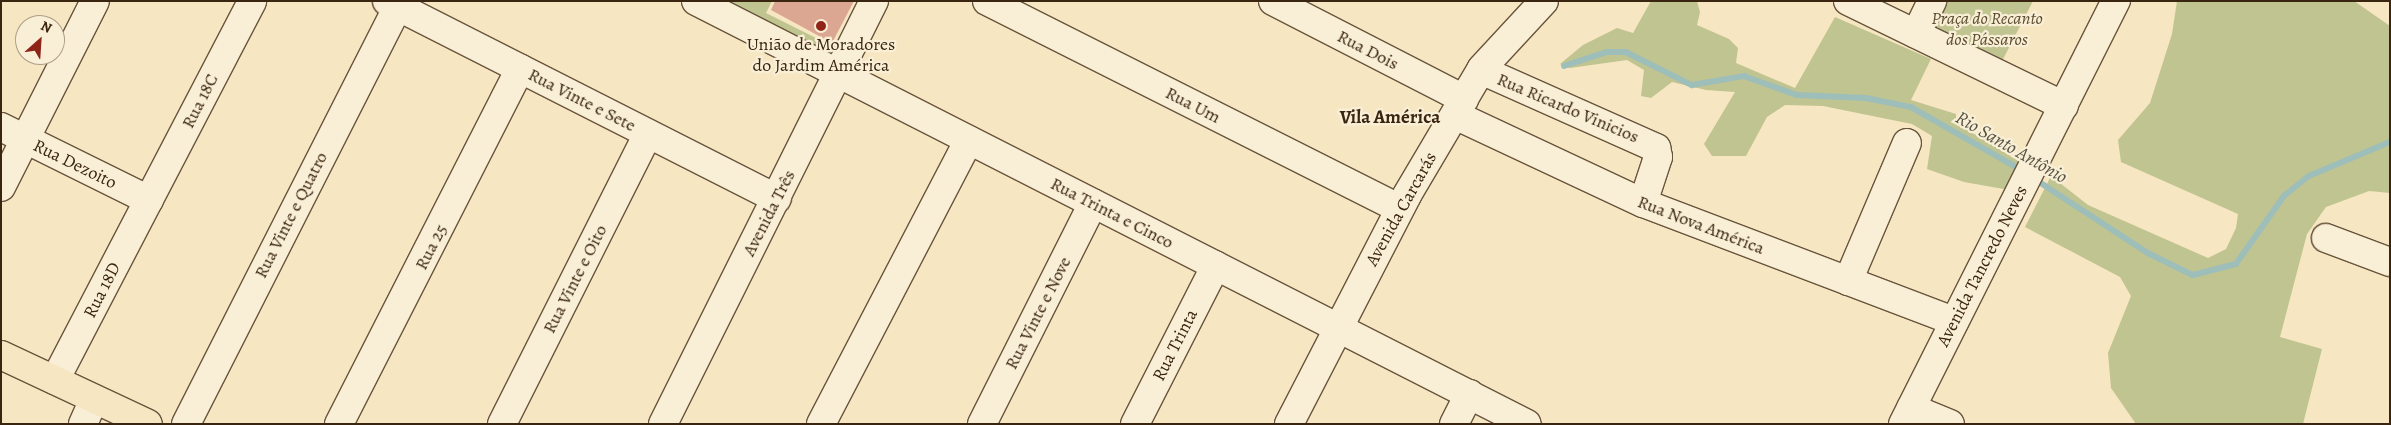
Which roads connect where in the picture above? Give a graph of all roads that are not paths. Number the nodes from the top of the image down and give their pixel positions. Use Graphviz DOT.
graph roads {
  1 [pos="95,1"];
  2 [pos="252,1"];
  3 [pos="696,1"];
  4 [pos="874,1"];
  5 [pos="987,1"];
  6 [pos="1273,1"];
  7 [pos="1544,1"];
  8 [pos="1848,1"];
  9 [pos="1932,1"];
  10 [pos="2116,1"];
  11 [pos="392,4"];
  12 [pos="1916,34"];
  13 [pos="520,68"];
  14 [pos="1481,70"];
  15 [pos="838,73"];
  16 [pos="2064,106"];
  17 [pos="1459,107"];
  18 [pos="1,127"];
  19 [pos="648,134"];
  20 [pos="25,139"];
  21 [pos="969,140"];
  22 [pos="1907,143"];
  23 [pos="1,187"];
  24 [pos="776,199"];
  25 [pos="149,200"];
  26 [pos="1093,203"];
  27 [pos="1643,203"];
  28 [pos="1399,208"];
  29 [pos="2326,238"];
  30 [pos="2390,262"];
  31 [pos="1216,265"];
  32 [pos="1848,281"];
  33 [pos="1954,320"];
  34 [pos="1336,327"];
  35 [pos="1,355"];
  36 [pos="55,380"];
  37 [pos="1469,394"];
  38 [pos="94,399"];
  39 [pos="1907,416"];
  40 [pos="83,424"];
  41 [pos="148,424"];
  42 [pos="186,424"];
  43 [pos="339,424"];
  44 [pos="502,424"];
  45 [pos="663,424"];
  46 [pos="821,424"];
  47 [pos="982,424"];
  48 [pos="1135,424"];
  49 [pos="1289,424"];
  50 [pos="1454,424"];
  51 [pos="1527,424"];
  52 [pos="1950,424"];
  1 -- 20 [label="street"];
  2 -- 25 [label="street, Rua 18C"];
  3 -- 15 [label="street, Rua Trinta e Cinco"];
  4 -- 15 [label="street, Avenida Três"];
  5 -- 28 [label="street, Rua Um"];
  6 -- 17 [label="street, Rua Dois"];
  7 -- 14 [label="street, Avenida Carcarás"];
  8 -- 12 [label="street"];
  9 -- 12 [label="street"];
  10 -- 16 [label="street, Avenida Tancredo Neves"];
  11 -- 13 [label="street, Rua Vinte e Sete"];
  11 -- 42 [label="street, Rua Vinte e Quatro"];
  12 -- 16 [label="street"];
  13 -- 19 [label="street, Rua Vinte e Sete"];
  13 -- 43 [label="street, Rua 25"];
  14 -- 17 [label="street, Avenida Carcarás"];
  14 -- 27 [label="street, Rua Ricardo Vinicios"];
  15 -- 21 [label="street, Rua Trinta e Cinco"];
  15 -- 24 [label="street, Avenida Três"];
  16 -- 33 [label="street, Avenida Tancredo Neves"];
  17 -- 27 [label="street, Rua Nova América"];
  17 -- 28 [label="street, Avenida Carcarás"];
  18 -- 20 [label="street, Rua Dezoito"];
  19 -- 24 [label="street, Rua Vinte e Sete"];
  19 -- 44 [label="street, Rua Vinte e Oito"];
  20 -- 23 [label="street"];
  20 -- 25 [label="street, Rua Dezoito"];
  21 -- 26 [label="street, Rua Trinta e Cinco"];
  21 -- 46 [label="street"];
  22 -- 32 [label="street"];
  24 -- 45 [label="street, Avenida Três"];
  25 -- 36 [label="street, Rua 18D"];
  26 -- 31 [label="street, Rua Trinta e Cinco"];
  26 -- 47 [label="street, Rua Vinte e Nove"];
  27 -- 32 [label="street, Rua Nova América"];
  28 -- 34 [label="street, Avenida Carcarás"];
  29 -- 30 [label="street"];
  31 -- 34 [label="street, Rua Trinta e Cinco"];
  31 -- 48 [label="street, Rua Trinta"];
  32 -- 33 [label="street, Rua Nova América"];
  33 -- 39 [label="street, Avenida Tancredo Neves"];
  34 -- 37 [label="street, Rua Trinta e Cinco"];
  34 -- 49 [label="street, Avenida Carcarás"];
  35 -- 36 [label="main road"];
  36 -- 38 [label="main road"];
  37 -- 50 [label="street"];
  37 -- 51 [label="street, Rua Trinta e Cinco"];
  38 -- 40 [label="street"];
  38 -- 41 [label="main road"];
  39 -- 52 [label="street"];
}
